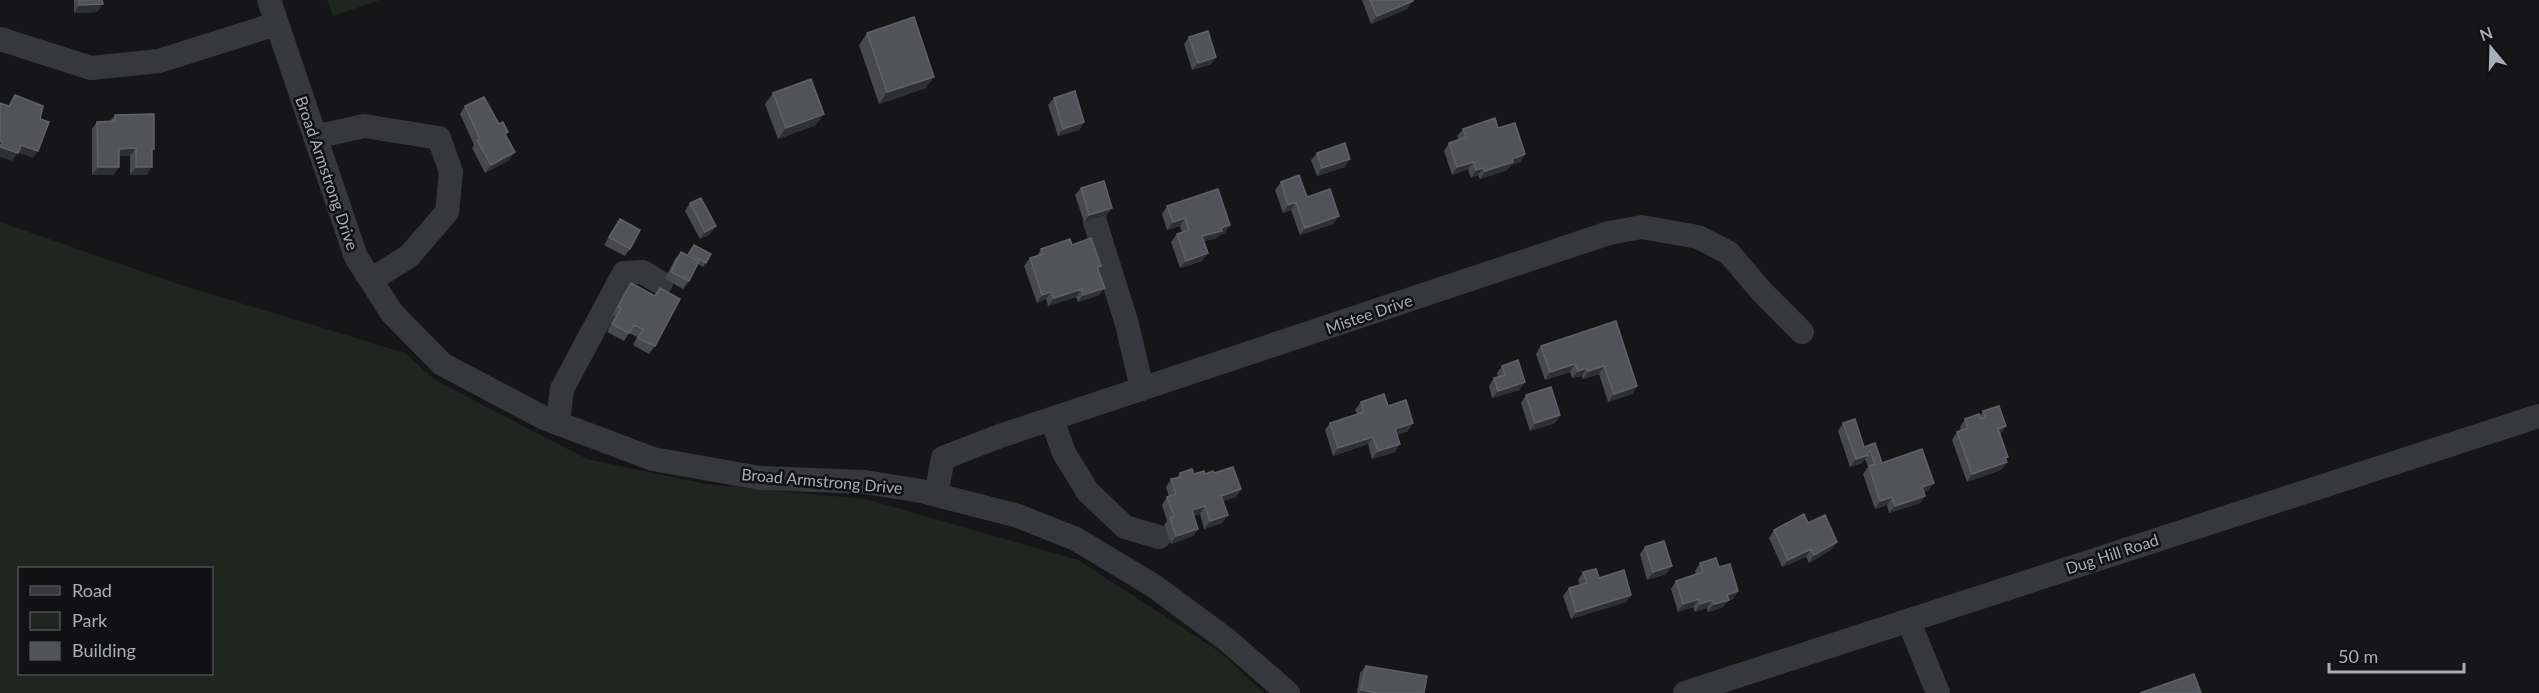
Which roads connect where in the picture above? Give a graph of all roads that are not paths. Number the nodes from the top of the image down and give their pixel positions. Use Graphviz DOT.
graph roads {
  1 [pos="269,0"];
  2 [pos="276,24"];
  3 [pos="0,39"];
  4 [pos="315,137"];
  5 [pos="1095,222"];
  6 [pos="371,280"];
  7 [pos="661,284"];
  8 [pos="1802,332"];
  9 [pos="1142,389"];
  10 [pos="2539,416"];
  11 [pos="1052,419"];
  12 [pos="558,423"];
  13 [pos="936,495"];
  14 [pos="1159,537"];
  15 [pos="1909,622"];
  16 [pos="1709,689"];
  17 [pos="1288,693"];
  18 [pos="1685,693"];
  19 [pos="1938,693"];
  1 -- 2 [label="street, Broad Armstrong Drive"];
  2 -- 3 [label="street"];
  2 -- 4 [label="street, Broad Armstrong Drive"];
  4 -- 6 [label="street, Broad Armstrong Drive"];
  4 -- 6 [label="street"];
  5 -- 9 [label="street"];
  6 -- 12 [label="street, Broad Armstrong Drive"];
  7 -- 12 [label="street"];
  8 -- 9 [label="street, Mistee Drive"];
  9 -- 11 [label="street, Mistee Drive"];
  10 -- 15 [label="street, Dug Hill Road"];
  11 -- 13 [label="street, Mistee Drive"];
  11 -- 14 [label="street"];
  12 -- 13 [label="street, Broad Armstrong Drive"];
  13 -- 17 [label="street, Broad Armstrong Drive"];
  15 -- 16 [label="street, Dug Hill Road"];
  15 -- 19 [label="street"];
  16 -- 18 [label="street, Dug Hill Road"];
}
